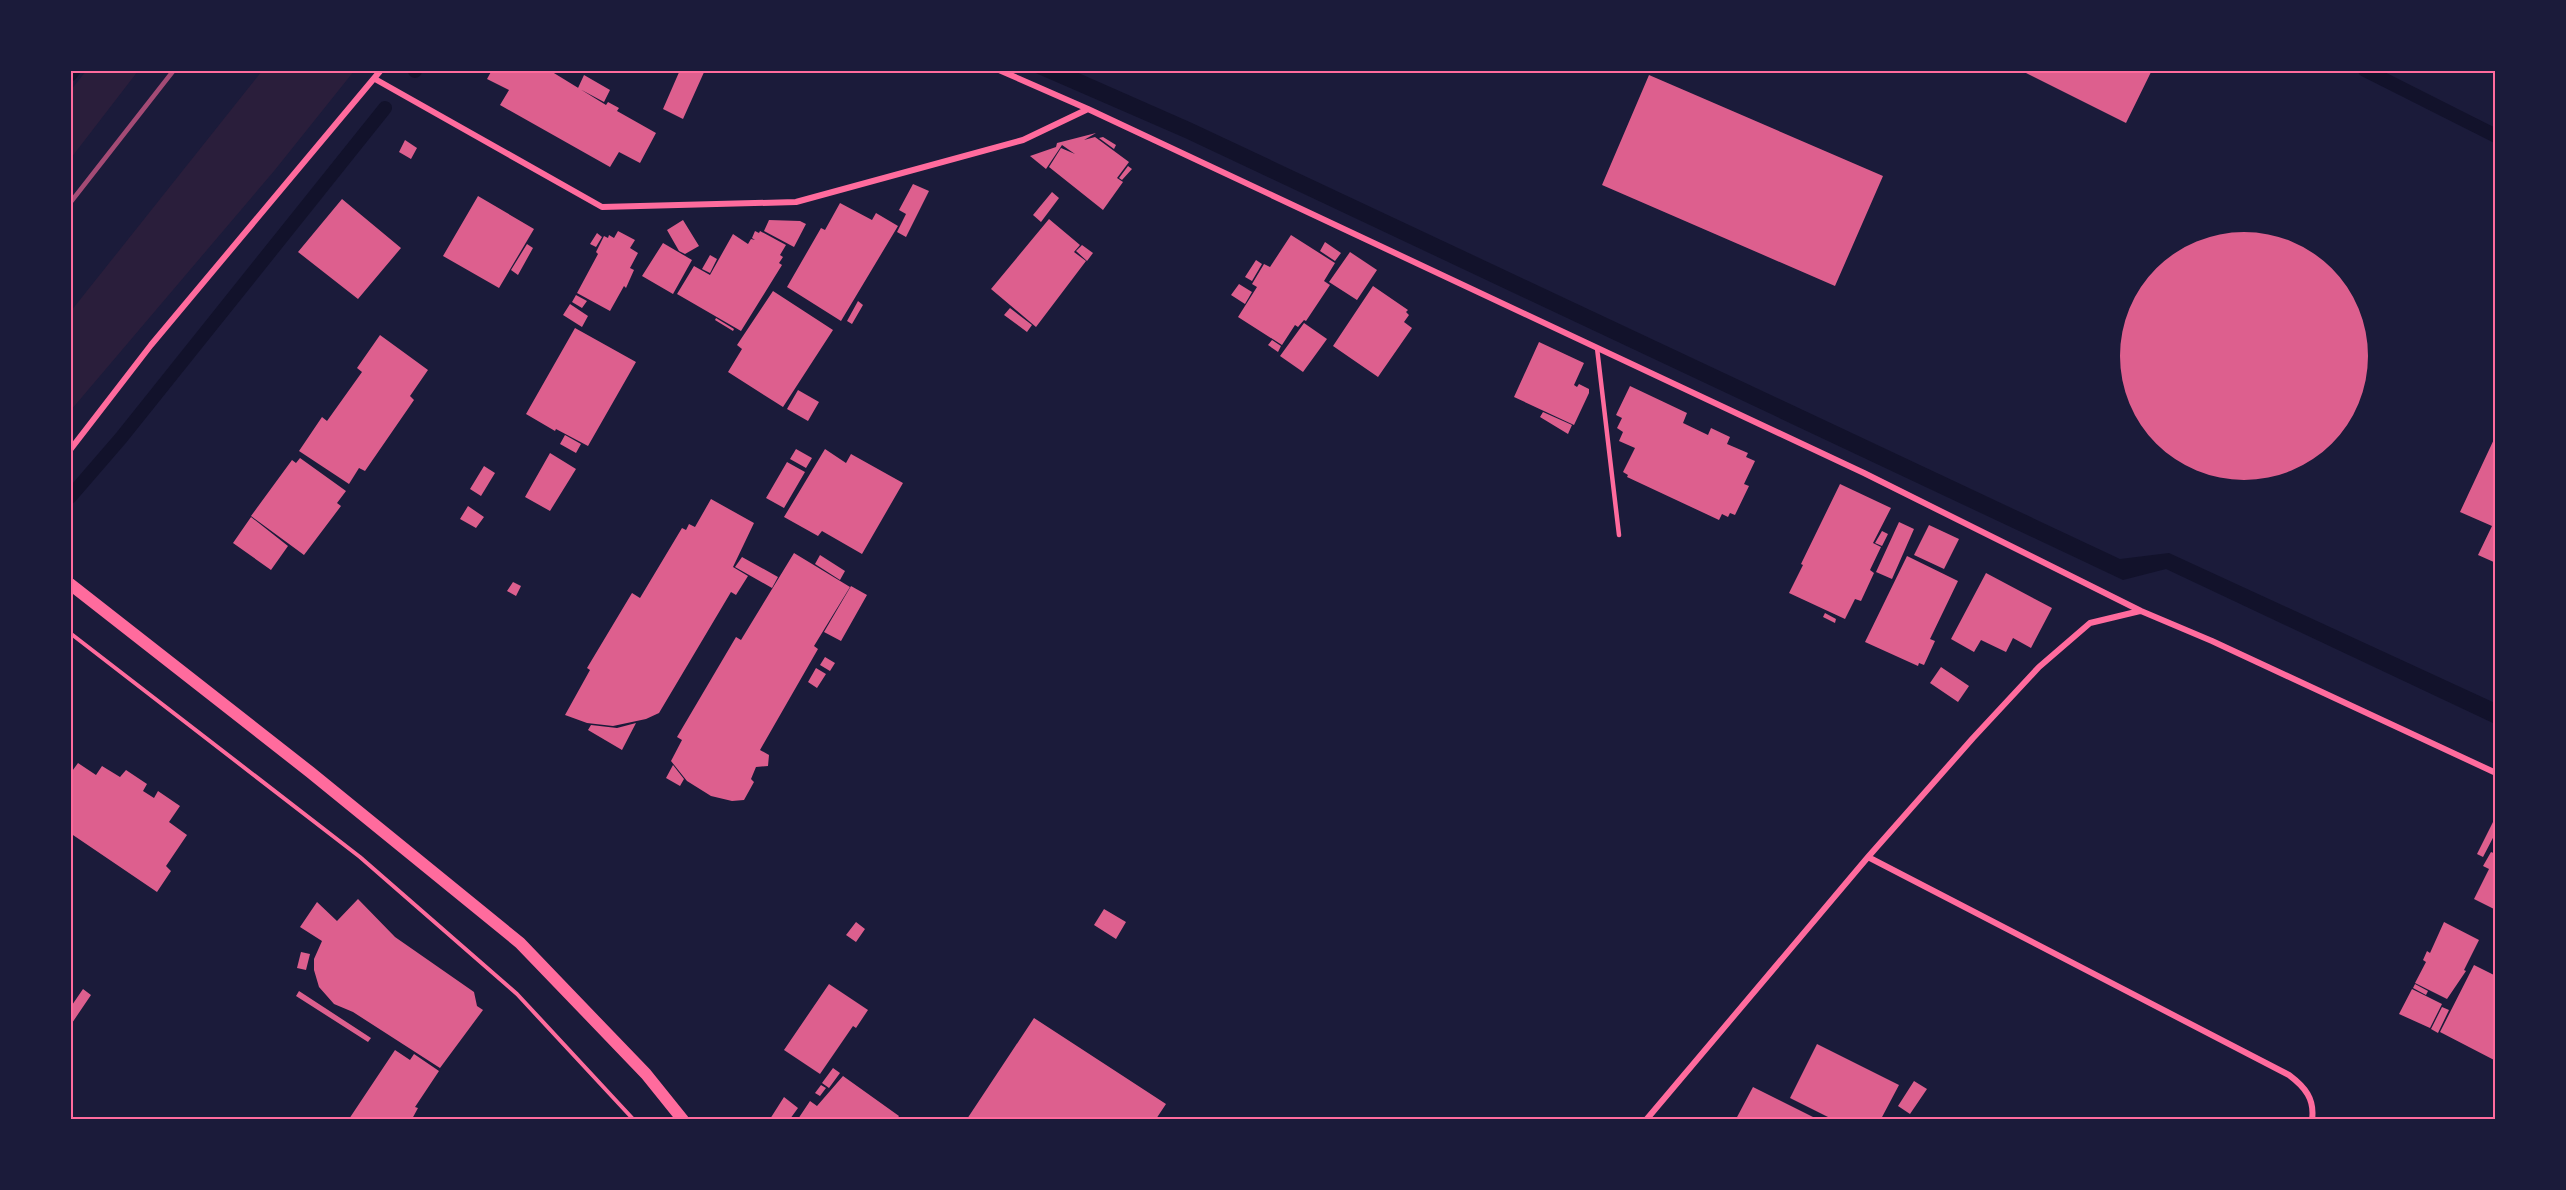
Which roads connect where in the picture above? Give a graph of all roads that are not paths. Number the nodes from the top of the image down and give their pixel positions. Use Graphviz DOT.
graph roads {
  1 [pos="381,70"];
  2 [pos="999,70"];
  3 [pos="375,79"];
  4 [pos="1088,109"];
  5 [pos="1597,348"];
  6 [pos="70,450"];
  7 [pos="1619,536"];
  8 [pos="70,584"];
  9 [pos="2141,611"];
  10 [pos="2496,773"];
  11 [pos="1868,857"];
  12 [pos="683,1119"];
  13 [pos="1646,1119"];
  14 [pos="2312,1119"];
  1 -- 3 [label="street"];
  2 -- 4 [label="street"];
  3 -- 4 [label="street"];
  3 -- 6 [label="street"];
  4 -- 5 [label="street"];
  5 -- 7 [label="lane"];
  5 -- 9 [label="street"];
  8 -- 12 [label="main road"];
  9 -- 10 [label="street"];
  9 -- 11 [label="street"];
  11 -- 13 [label="street"];
  11 -- 14 [label="street"];
}
